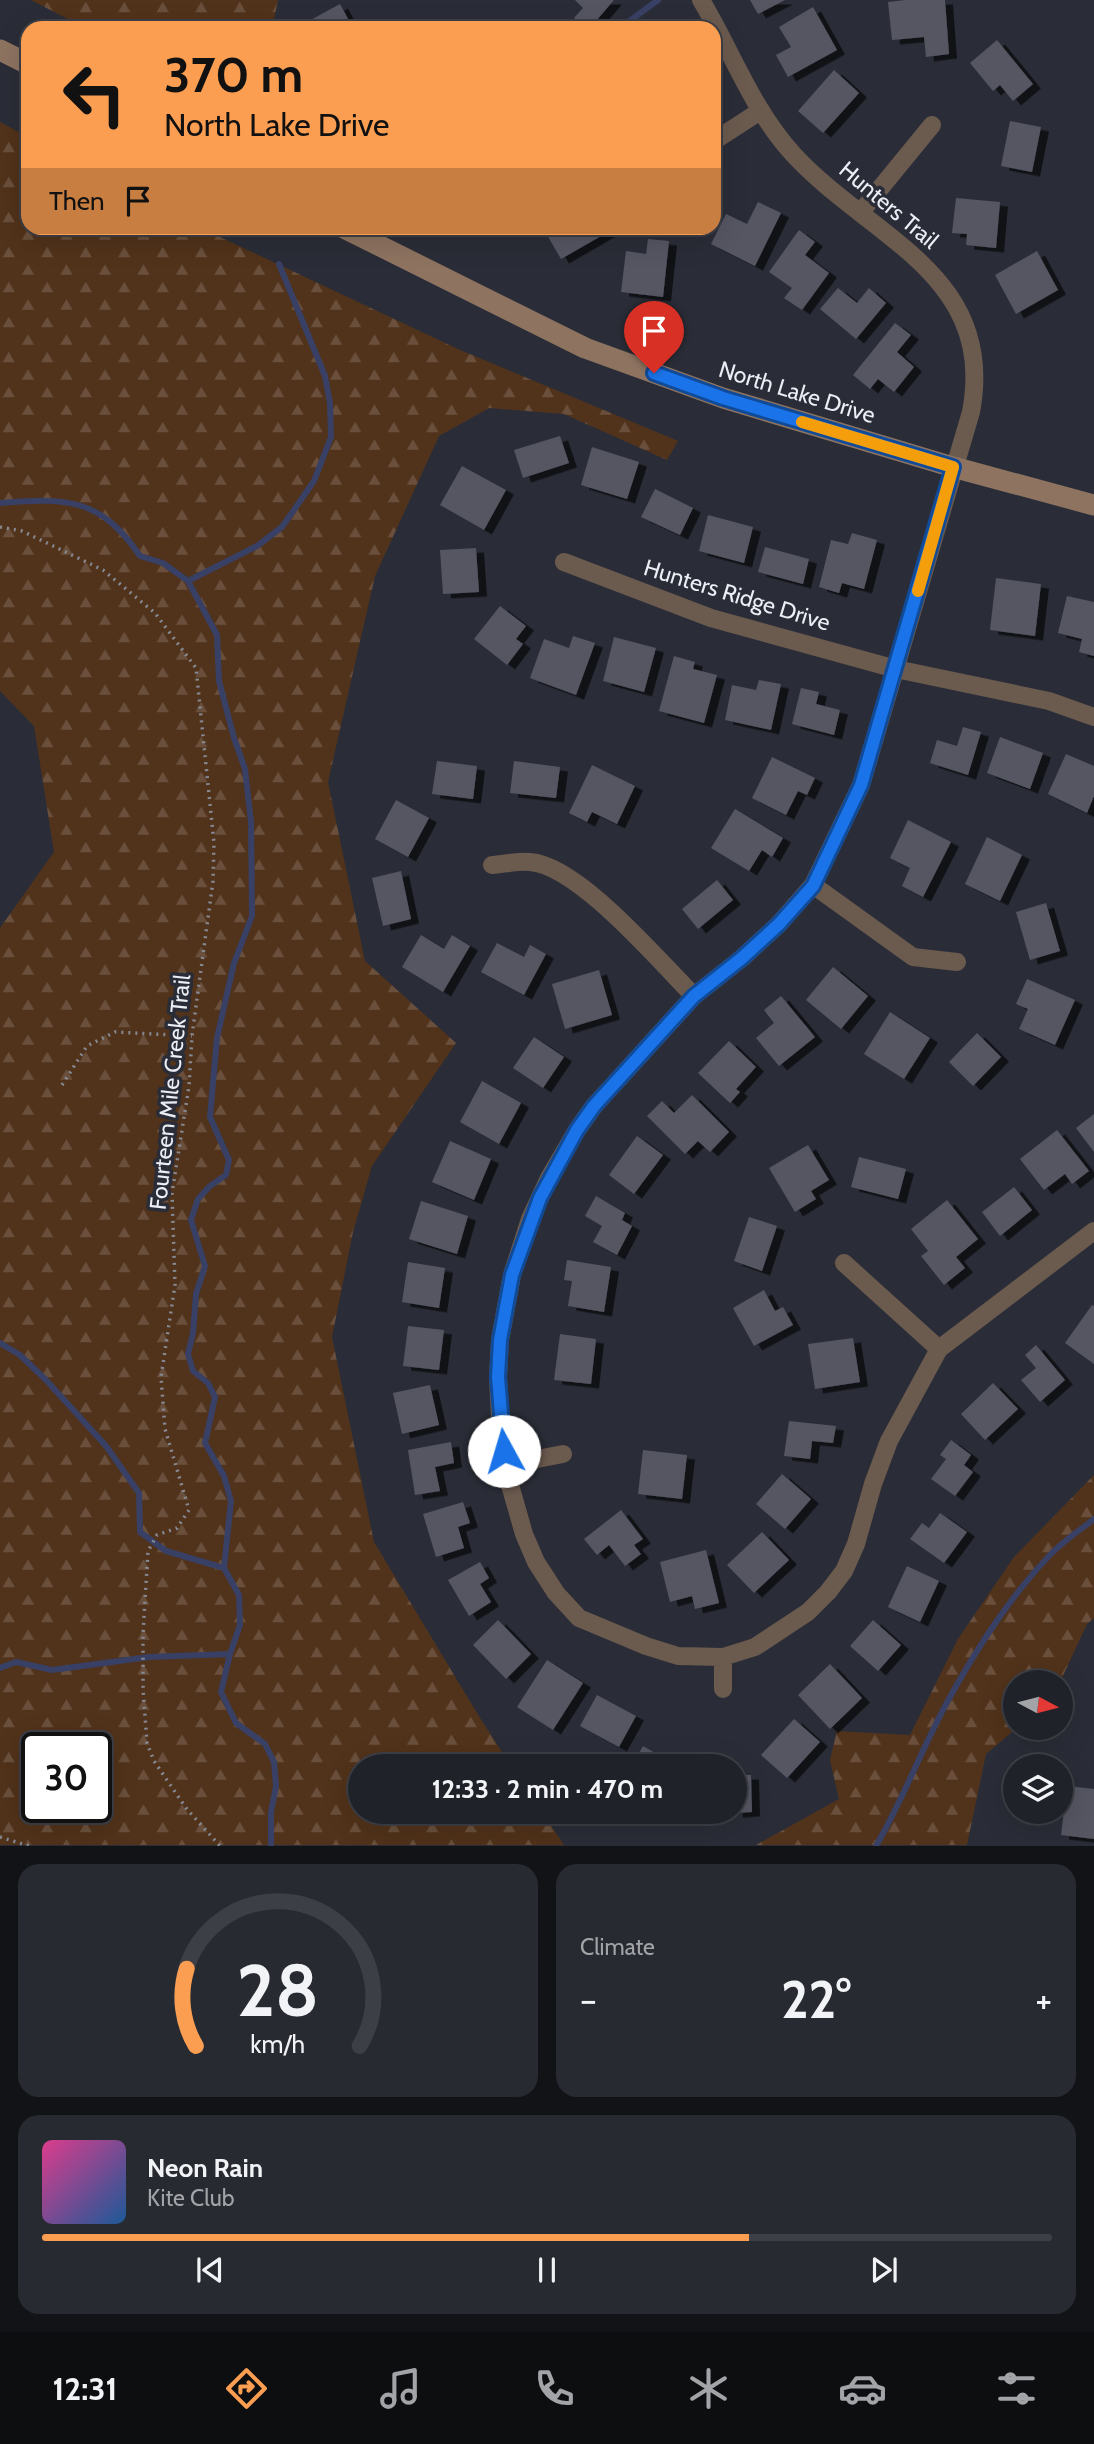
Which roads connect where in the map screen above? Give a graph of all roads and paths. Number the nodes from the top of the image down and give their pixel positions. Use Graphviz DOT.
graph roads {
  1 [pos="701,0"];
  2 [pos="712,21"];
  3 [pos="721,38"];
  4 [pos="0,50"];
  5 [pos="21,60"];
  6 [pos="760,111"];
  7 [pos="932,125"];
  8 [pos="721,136"];
  9 [pos="860,213"];
  10 [pos="358,235"];
  11 [pos="953,467"];
  12 [pos="1094,505"];
  13 [pos="0,527"];
  14 [pos="564,562"];
  15 [pos="897,668"];
  16 [pos="1094,717"];
  17 [pos="492,865"];
  18 [pos="813,886"];
  19 [pos="957,962"];
  20 [pos="694,996"];
  21 [pos="192,1036"];
  22 [pos="62,1085"];
  23 [pos="1094,1231"];
  24 [pos="844,1262"];
  25 [pos="939,1349"];
  26 [pos="563,1454"];
  27 [pos="506,1465"];
  28 [pos="723,1657"];
  29 [pos="723,1689"];
  30 [pos="0,1837"];
  31 [pos="29,1846"];
  32 [pos="220,1846"];
  1 -- 2 [label="street, Hunters Trail"];
  3 -- 6 [label="street, Hunters Trail"];
  4 -- 5 [label="main road"];
  6 -- 8 [label="street"];
  6 -- 9 [label="street, Hunters Trail"];
  7 -- 9 [label="street"];
  9 -- 11 [label="street, Hunters Trail"];
  10 -- 11 [label="main road, North Lake Drive"];
  11 -- 12 [label="main road, North Lake Drive"];
  11 -- 15 [label="street"];
  13 -- 21 [label="path, Fourteen Mile Creek Trail"];
  14 -- 15 [label="street, Hunters Ridge Drive"];
  15 -- 16 [label="street, Hunters Ridge Drive"];
  15 -- 18 [label="street"];
  17 -- 20 [label="street"];
  18 -- 19 [label="street"];
  18 -- 20 [label="street"];
  20 -- 27 [label="street"];
  21 -- 22 [label="path"];
  21 -- 32 [label="path, Fourteen Mile Creek Trail"];
  23 -- 25 [label="street"];
  24 -- 25 [label="street"];
  25 -- 28 [label="street"];
  26 -- 27 [label="street"];
  27 -- 28 [label="street"];
  28 -- 29 [label="street"];
  30 -- 31 [label="path"];
}
